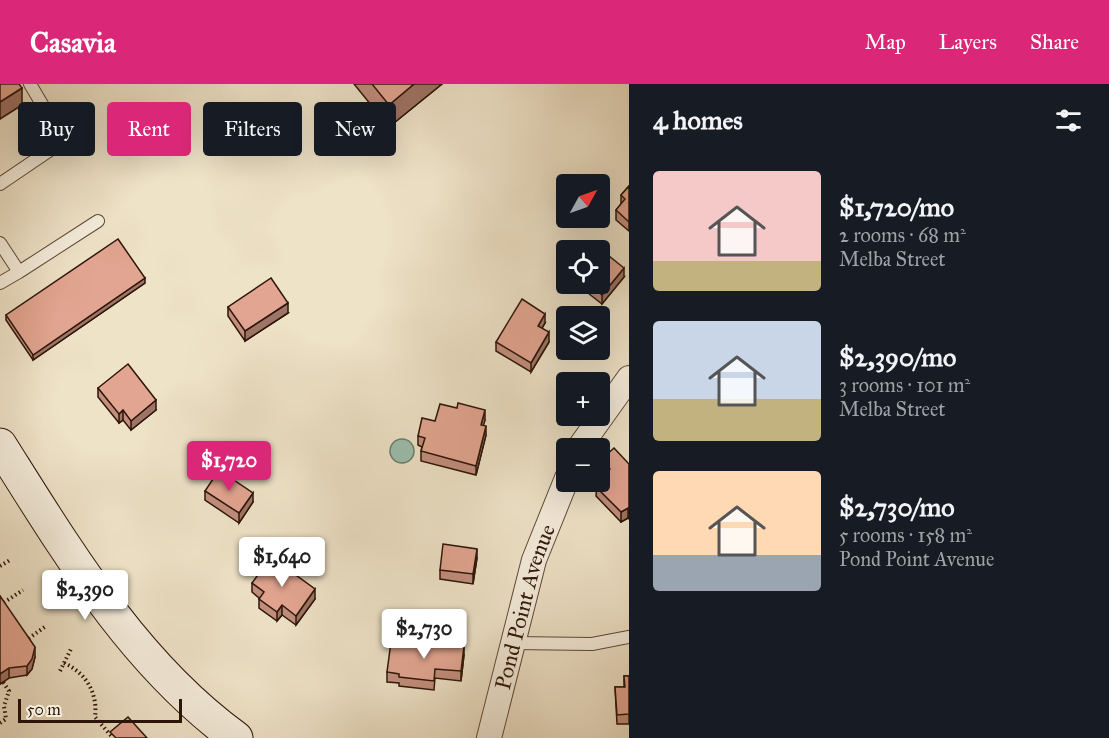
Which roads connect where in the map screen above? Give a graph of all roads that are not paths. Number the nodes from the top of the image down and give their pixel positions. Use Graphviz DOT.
graph roads {
  1 [pos="30,84"];
  2 [pos="0,184"];
  3 [pos="98,221"];
  4 [pos="0,243"];
  5 [pos="19,272"];
  6 [pos="0,284"];
  7 [pos="629,378"];
  8 [pos="586,438"];
  9 [pos="0,445"];
  10 [pos="561,492"];
  11 [pos="629,637"];
  12 [pos="513,644"];
  13 [pos="236,738"];
  14 [pos="489,738"];
  1 -- 2 [label="lane"];
  3 -- 5 [label="lane"];
  4 -- 5 [label="lane"];
  5 -- 6 [label="lane"];
  7 -- 8 [label="street"];
  9 -- 13 [label="main road"];
  10 -- 12 [label="street, Pond Point Avenue"];
  11 -- 12 [label="lane"];
  12 -- 14 [label="street, Pond Point Avenue"];
}
